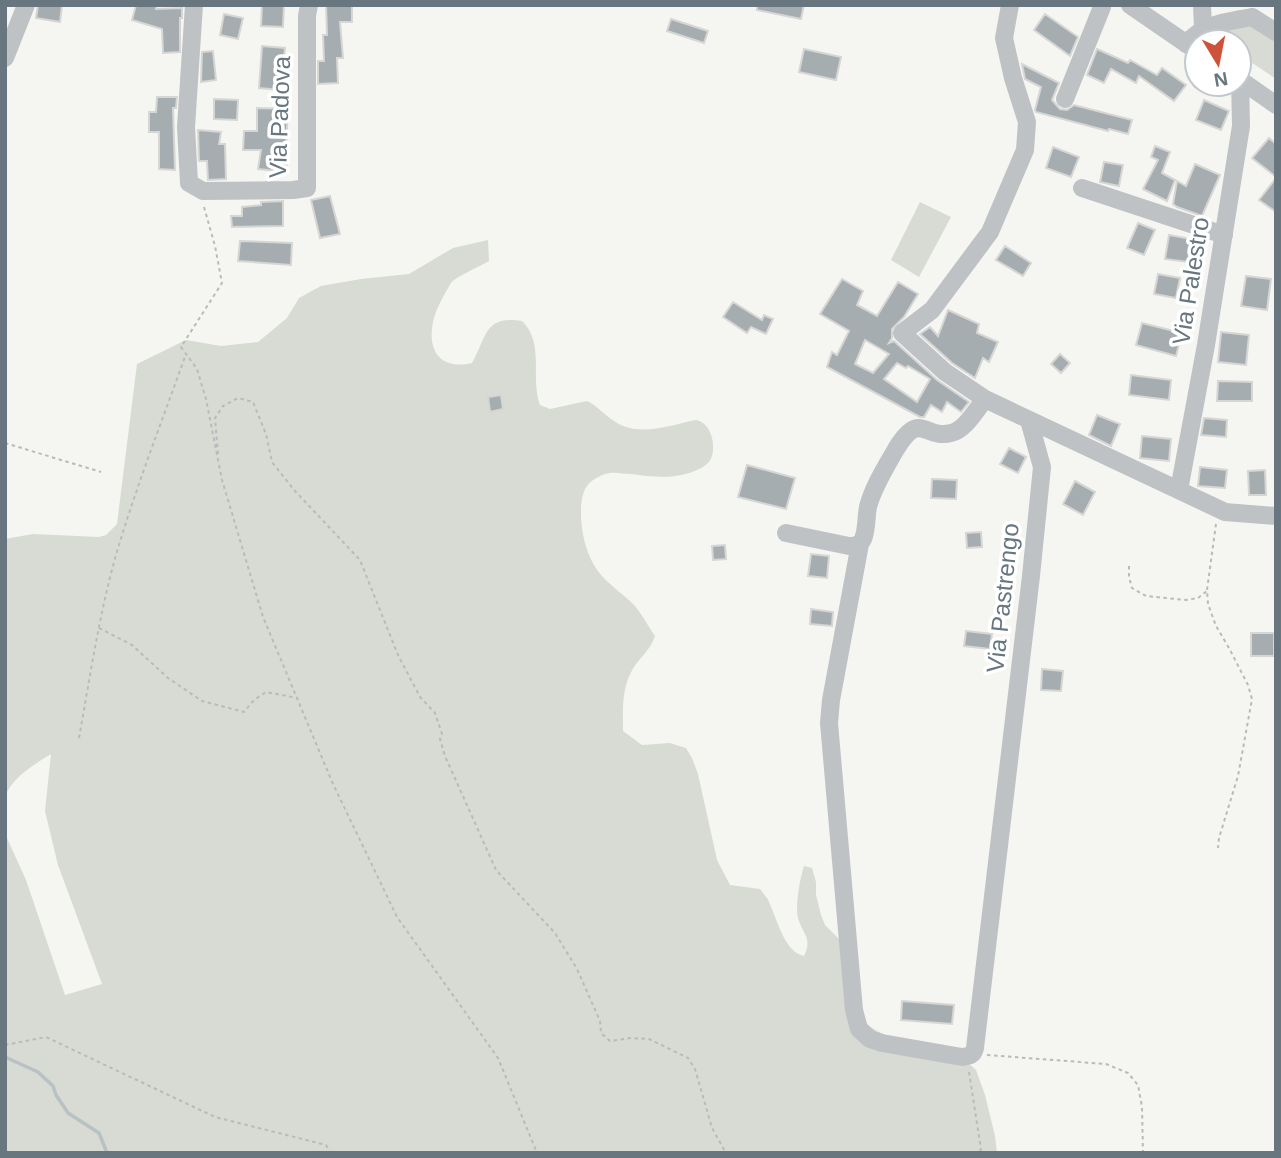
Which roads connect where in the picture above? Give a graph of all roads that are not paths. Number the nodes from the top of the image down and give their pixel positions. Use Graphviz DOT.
graph roads {
  1 [pos="26,5"];
  2 [pos="194,5"];
  3 [pos="309,5"];
  4 [pos="1010,5"];
  5 [pos="1130,5"];
  6 [pos="1202,5"];
  7 [pos="1105,6"];
  8 [pos="1158,25"];
  9 [pos="1203,28"];
  10 [pos="1207,28"];
  11 [pos="1276,32"];
  12 [pos="1183,42"];
  13 [pos="5,58"];
  14 [pos="1253,89"];
  15 [pos="1240,98"];
  16 [pos="1065,99"];
  17 [pos="1276,105"];
  18 [pos="1082,188"];
  19 [pos="1224,235"];
  20 [pos="985,399"];
  21 [pos="1029,420"];
  22 [pos="1178,490"];
  23 [pos="1276,516"];
  24 [pos="786,533"];
  25 [pos="860,544"];
  1 -- 13 [label="street"];
  2 -- 3 [label="street, Via Padova"];
  4 -- 20 [label="street"];
  5 -- 8 [label="street"];
  6 -- 9 [label="street"];
  7 -- 8 [label="street"];
  7 -- 16 [label="street"];
  8 -- 12 [label="street"];
  10 -- 11 [label="street"];
  14 -- 17 [label="street"];
  15 -- 19 [label="street, Via Palestro"];
  18 -- 19 [label="street"];
  19 -- 22 [label="street, Via Palestro"];
  20 -- 21 [label="street"];
  20 -- 25 [label="street"];
  21 -- 22 [label="street"];
  21 -- 25 [label="street, Via Pastrengo"];
  22 -- 23 [label="street"];
  24 -- 25 [label="street"];
}
